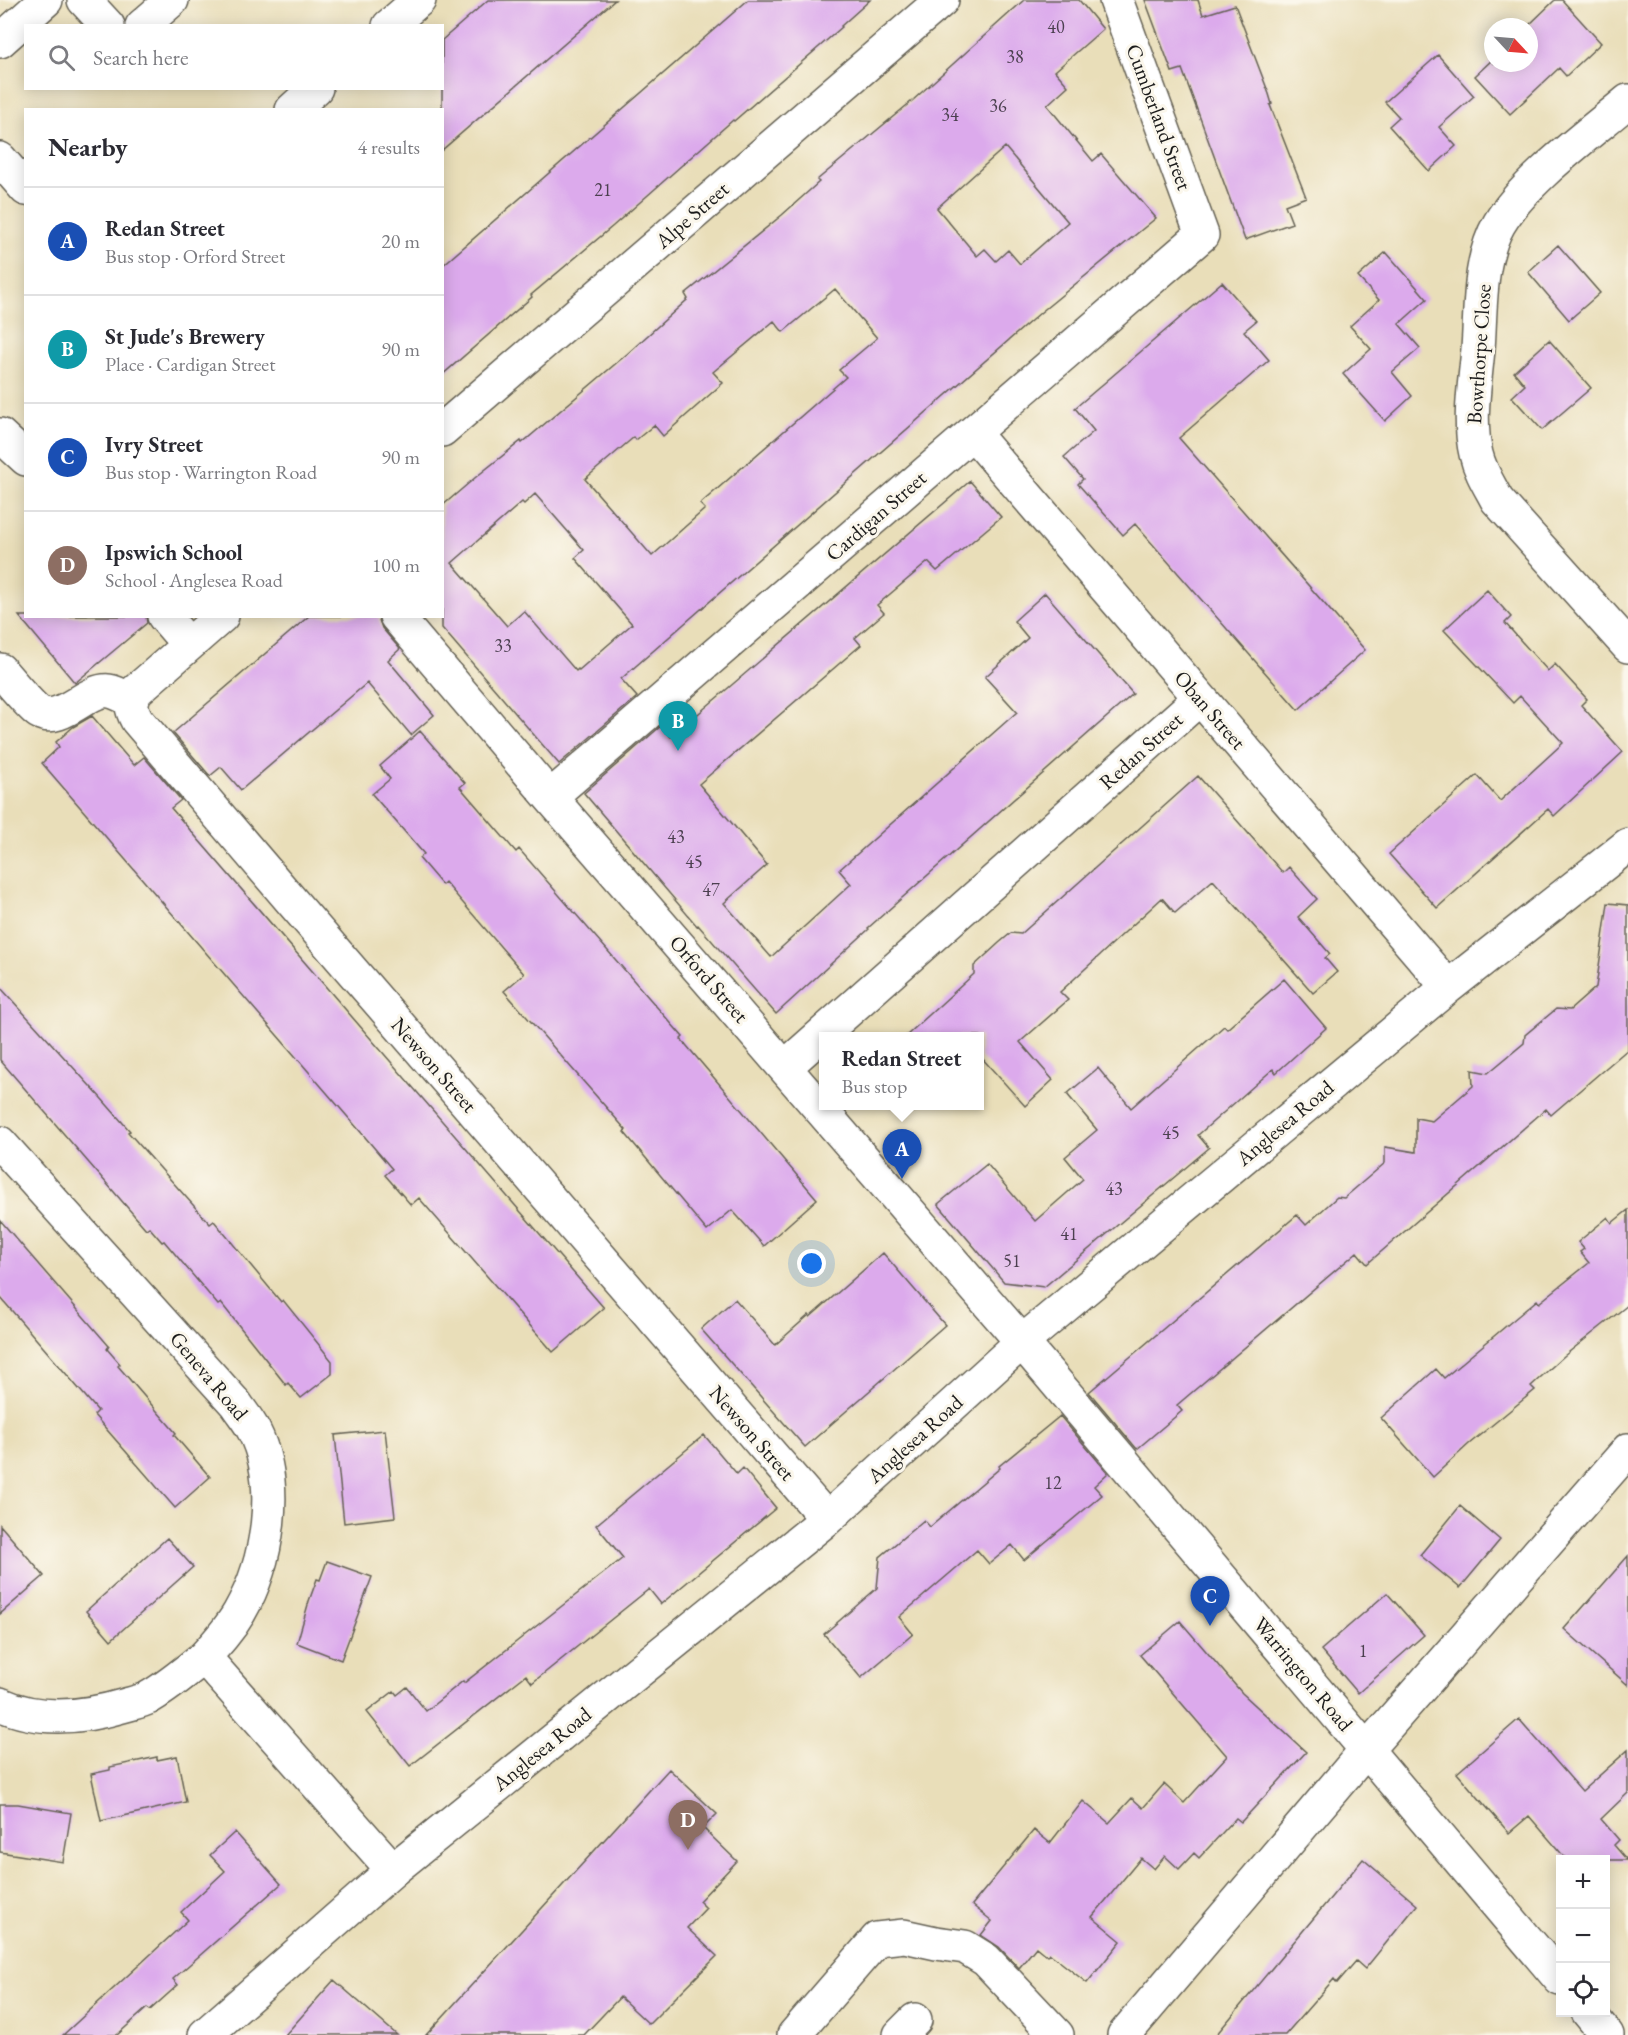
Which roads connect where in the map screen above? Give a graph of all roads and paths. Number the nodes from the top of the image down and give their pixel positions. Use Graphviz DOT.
graph roads {
  1 [pos="46,0"];
  2 [pos="84,0"];
  3 [pos="172,0"];
  4 [pos="419,0"];
  5 [pos="942,0"];
  6 [pos="1116,0"];
  7 [pos="106,24"];
  8 [pos="144,24"];
  9 [pos="391,24"];
  10 [pos="0,41"];
  11 [pos="314,90"];
  12 [pos="1628,101"];
  13 [pos="294,108"];
  14 [pos="0,159"];
  15 [pos="24,187"];
  16 [pos="1202,235"];
  17 [pos="444,428"];
  18 [pos="973,433"];
  19 [pos="0,435"];
  20 [pos="24,457"];
  21 [pos="166,618"];
  22 [pos="220,618"];
  23 [pos="398,618"];
  24 [pos="188,644"];
  25 [pos="1628,646"];
  26 [pos="0,670"];
  27 [pos="1200,698"];
  28 [pos="131,700"];
  29 [pos="550,797"];
  30 [pos="1628,845"];
  31 [pos="1448,987"];
  32 [pos="824,1032"];
  33 [pos="819,1037"];
  34 [pos="785,1067"];
  35 [pos="819,1106"];
  36 [pos="822,1110"];
  37 [pos="0,1143"];
  38 [pos="1022,1342"];
  39 [pos="1628,1450"];
  40 [pos="827,1519"];
  41 [pos="204,1657"];
  42 [pos="0,1704"];
  43 [pos="1367,1749"];
  44 [pos="393,1869"];
  45 [pos="1556,1974"];
  46 [pos="1591,2017"];
  47 [pos="205,2035"];
  48 [pos="794,2035"];
  49 [pos="1057,2035"];
  50 [pos="1124,2035"];
  51 [pos="1607,2035"];
  1 -- 10 [label="street"];
  2 -- 7 [label="street"];
  3 -- 8 [label="street"];
  4 -- 9 [label="street"];
  5 -- 17 [label="street, Alpe Street"];
  6 -- 16 [label="street, Cumberland Street"];
  11 -- 13 [label="street"];
  12 -- 25 [label="street, Bowthorpe Close"];
  14 -- 15 [label="street"];
  16 -- 18 [label="street, Cardigan Street"];
  18 -- 27 [label="street, Oban Street"];
  18 -- 29 [label="street, Cardigan Street"];
  19 -- 20 [label="street"];
  21 -- 24 [label="street"];
  22 -- 24 [label="street"];
  23 -- 29 [label="street, Orford Street"];
  24 -- 28 [label="street"];
  26 -- 28 [label="street"];
  27 -- 31 [label="street, Oban Street"];
  27 -- 32 [label="street, Redan Street"];
  28 -- 40 [label="street, Newson Street"];
  29 -- 34 [label="street, Orford Street"];
  30 -- 31 [label="street, Anglesea Road"];
  31 -- 38 [label="street, Anglesea Road"];
  33 -- 34 [label="street, Redan Street"];
  34 -- 35 [label="street, Orford Street"];
  36 -- 38 [label="street, Orford Street"];
  37 -- 41 [label="street, Geneva Road"];
  38 -- 40 [label="street, Anglesea Road"];
  38 -- 43 [label="street, Warrington Road"];
  39 -- 43 [label="street"];
  40 -- 44 [label="street, Anglesea Road"];
  41 -- 42 [label="street, Geneva Road"];
  41 -- 44 [label="street"];
  43 -- 45 [label="street, Warrington Road"];
  43 -- 50 [label="street"];
  44 -- 47 [label="street, Anglesea Road"];
  46 -- 51 [label="street"];
  48 -- 49 [label="street"];
}
